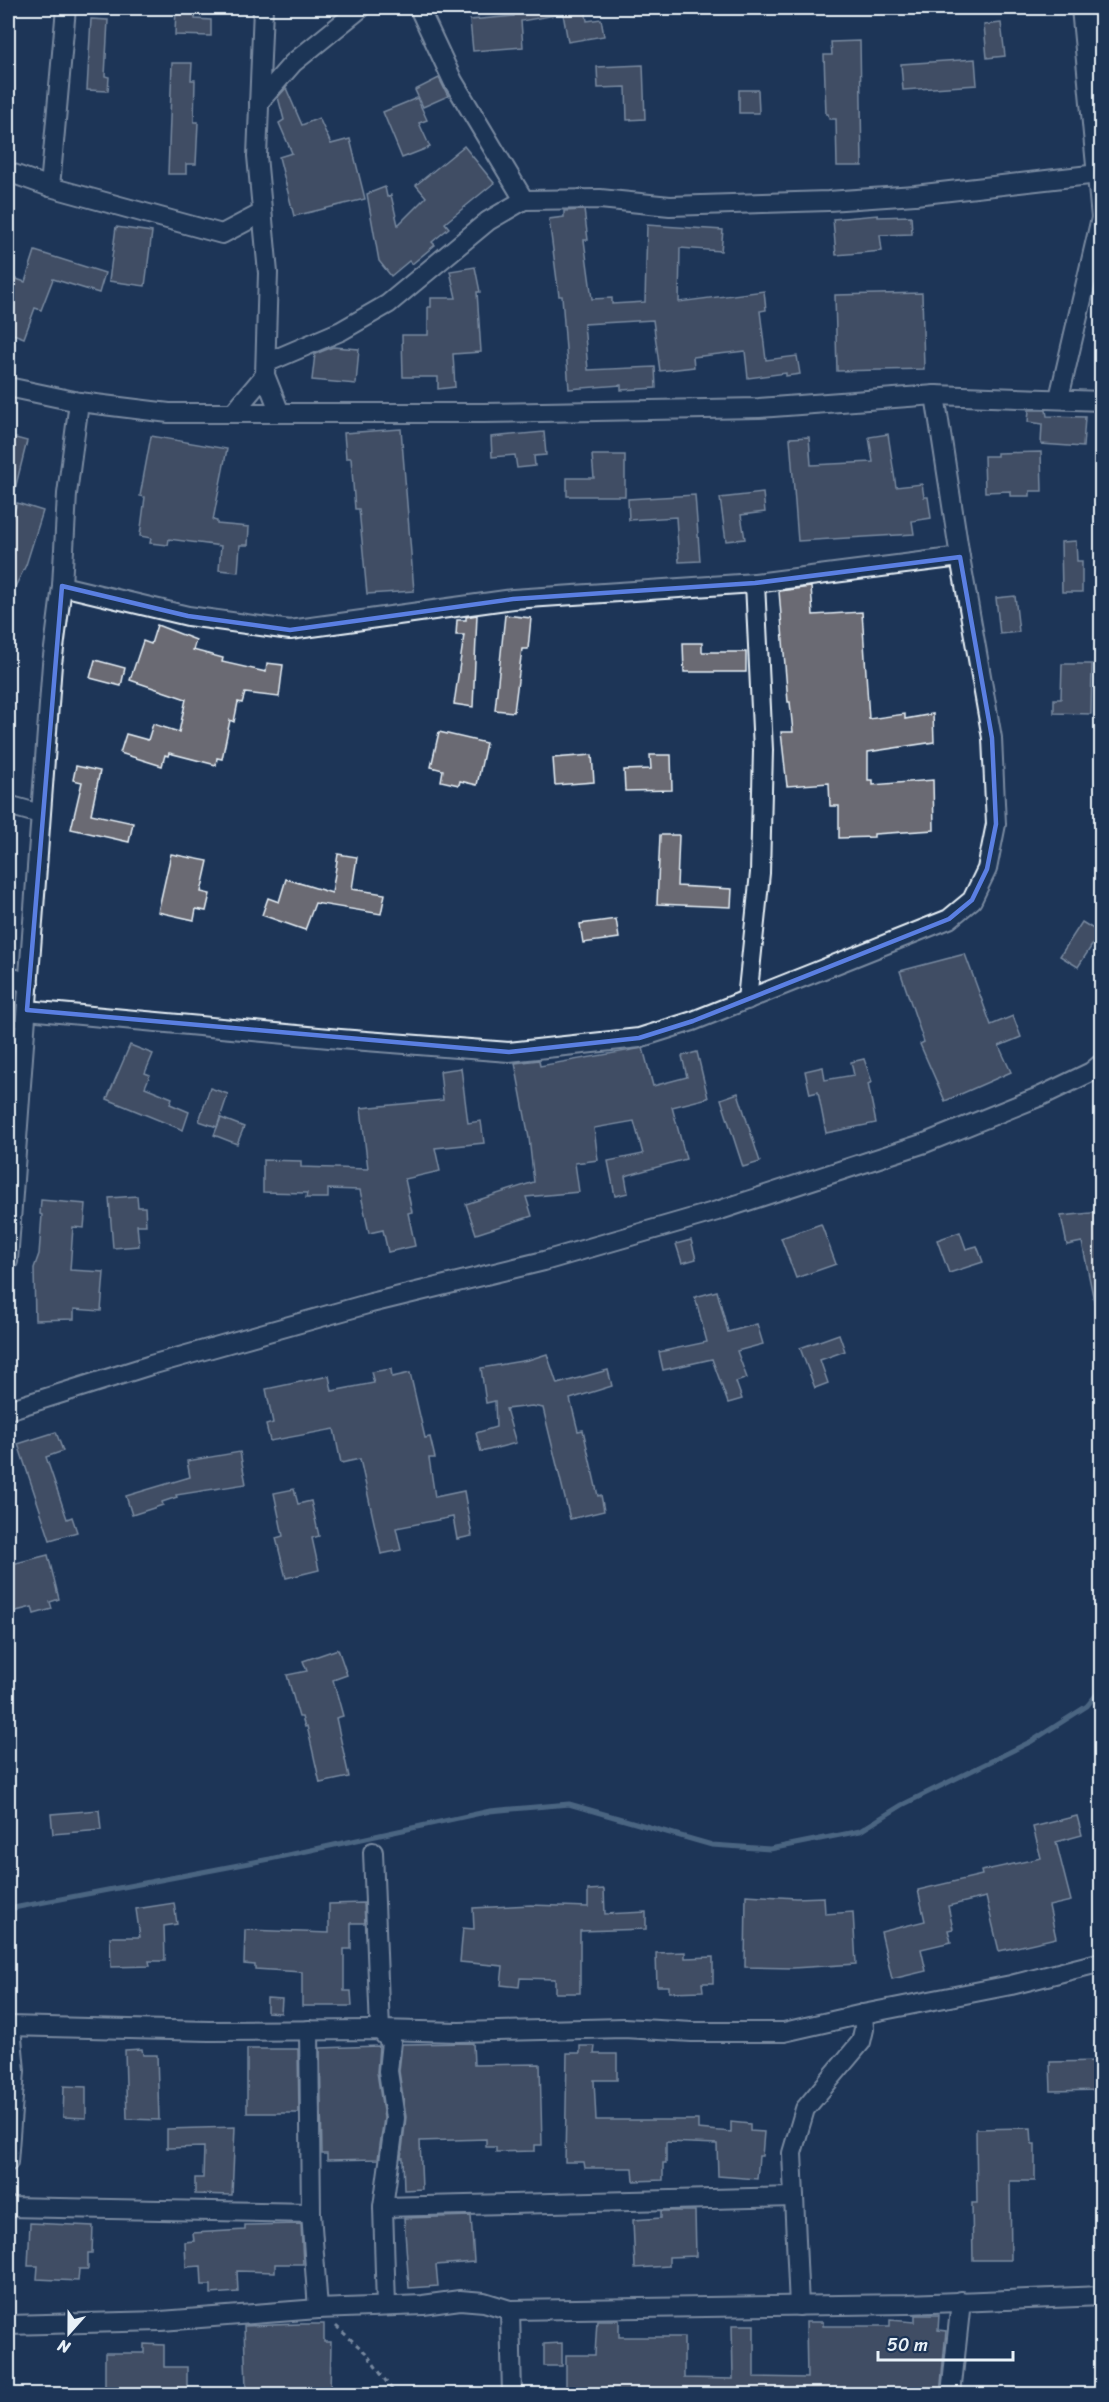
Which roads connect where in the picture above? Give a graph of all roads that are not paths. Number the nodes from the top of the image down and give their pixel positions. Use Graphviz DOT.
graph roads {
  1 [pos="66,8"];
  2 [pos="263,8"];
  3 [pos="361,8"];
  4 [pos="419,8"];
  5 [pos="1081,8"];
  6 [pos="259,102"];
  7 [pos="8,172"];
  8 [pos="1098,174"];
  9 [pos="50,187"];
  10 [pos="524,200"];
  11 [pos="262,213"];
  12 [pos="265,369"];
  13 [pos="8,387"];
  14 [pos="935,395"];
  15 [pos="1059,398"];
  16 [pos="1101,401"];
  17 [pos="79,402"];
  18 [pos="233,413"];
  19 [pos="280,413"];
  20 [pos="960,557"];
  21 [pos="756,583"];
  22 [pos="62,586"];
  23 [pos="8,806"];
  24 [pos="40,814"];
  25 [pos="8,976"];
  26 [pos="29,984"];
  27 [pos="747,1000"];
  28 [pos="27,1010"];
  29 [pos="1101,1063"];
  30 [pos="8,1261"];
  31 [pos="8,1410"];
  32 [pos="373,1851"];
  33 [pos="1101,1962"];
  34 [pos="863,2014"];
  35 [pos="9,2027"];
  36 [pos="309,2030"];
  37 [pos="380,2030"];
  38 [pos="8,2159"];
  39 [pos="794,2197"];
  40 [pos="383,2206"];
  41 [pos="8,2207"];
  42 [pos="312,2213"];
  43 [pos="1101,2296"];
  44 [pos="961,2301"];
  45 [pos="386,2306"];
  46 [pos="799,2306"];
  47 [pos="318,2309"];
  48 [pos="510,2310"];
  49 [pos="8,2325"];
  50 [pos="512,2394"];
  51 [pos="951,2394"];
  1 -- 9 [label="street"];
  2 -- 6 [label="street"];
  3 -- 6 [label="street"];
  4 -- 10 [label="street"];
  5 -- 8 [label="street"];
  6 -- 11 [label="street"];
  7 -- 9 [label="street"];
  8 -- 10 [label="street"];
  8 -- 15 [label="street"];
  9 -- 11 [label="street"];
  10 -- 12 [label="street"];
  11 -- 12 [label="street"];
  12 -- 18 [label="street"];
  12 -- 19 [label="street"];
  13 -- 17 [label="street"];
  14 -- 15 [label="street"];
  14 -- 19 [label="street"];
  14 -- 20 [label="street"];
  15 -- 16 [label="street"];
  17 -- 18 [label="street"];
  17 -- 22 [label="street"];
  18 -- 19 [label="street"];
  20 -- 21 [label="street"];
  20 -- 27 [label="street"];
  21 -- 22 [label="street"];
  21 -- 27 [label="street"];
  22 -- 24 [label="street"];
  23 -- 24 [label="street"];
  24 -- 26 [label="street"];
  25 -- 26 [label="street"];
  26 -- 28 [label="street"];
  27 -- 28 [label="street"];
  28 -- 30 [label="street"];
  29 -- 31 [label="street"];
  32 -- 37 [label="street"];
  33 -- 34 [label="street"];
  34 -- 37 [label="street"];
  34 -- 39 [label="street"];
  35 -- 36 [label="street"];
  35 -- 38 [label="street"];
  36 -- 37 [label="street"];
  36 -- 42 [label="street"];
  37 -- 40 [label="street"];
  39 -- 40 [label="street"];
  39 -- 46 [label="street"];
  40 -- 45 [label="street"];
  41 -- 42 [label="street"];
  42 -- 47 [label="street"];
  43 -- 44 [label="street"];
  44 -- 46 [label="street"];
  44 -- 51 [label="street"];
  45 -- 47 [label="street"];
  45 -- 48 [label="street"];
  46 -- 48 [label="street"];
  47 -- 49 [label="street"];
  48 -- 50 [label="street"];
}
